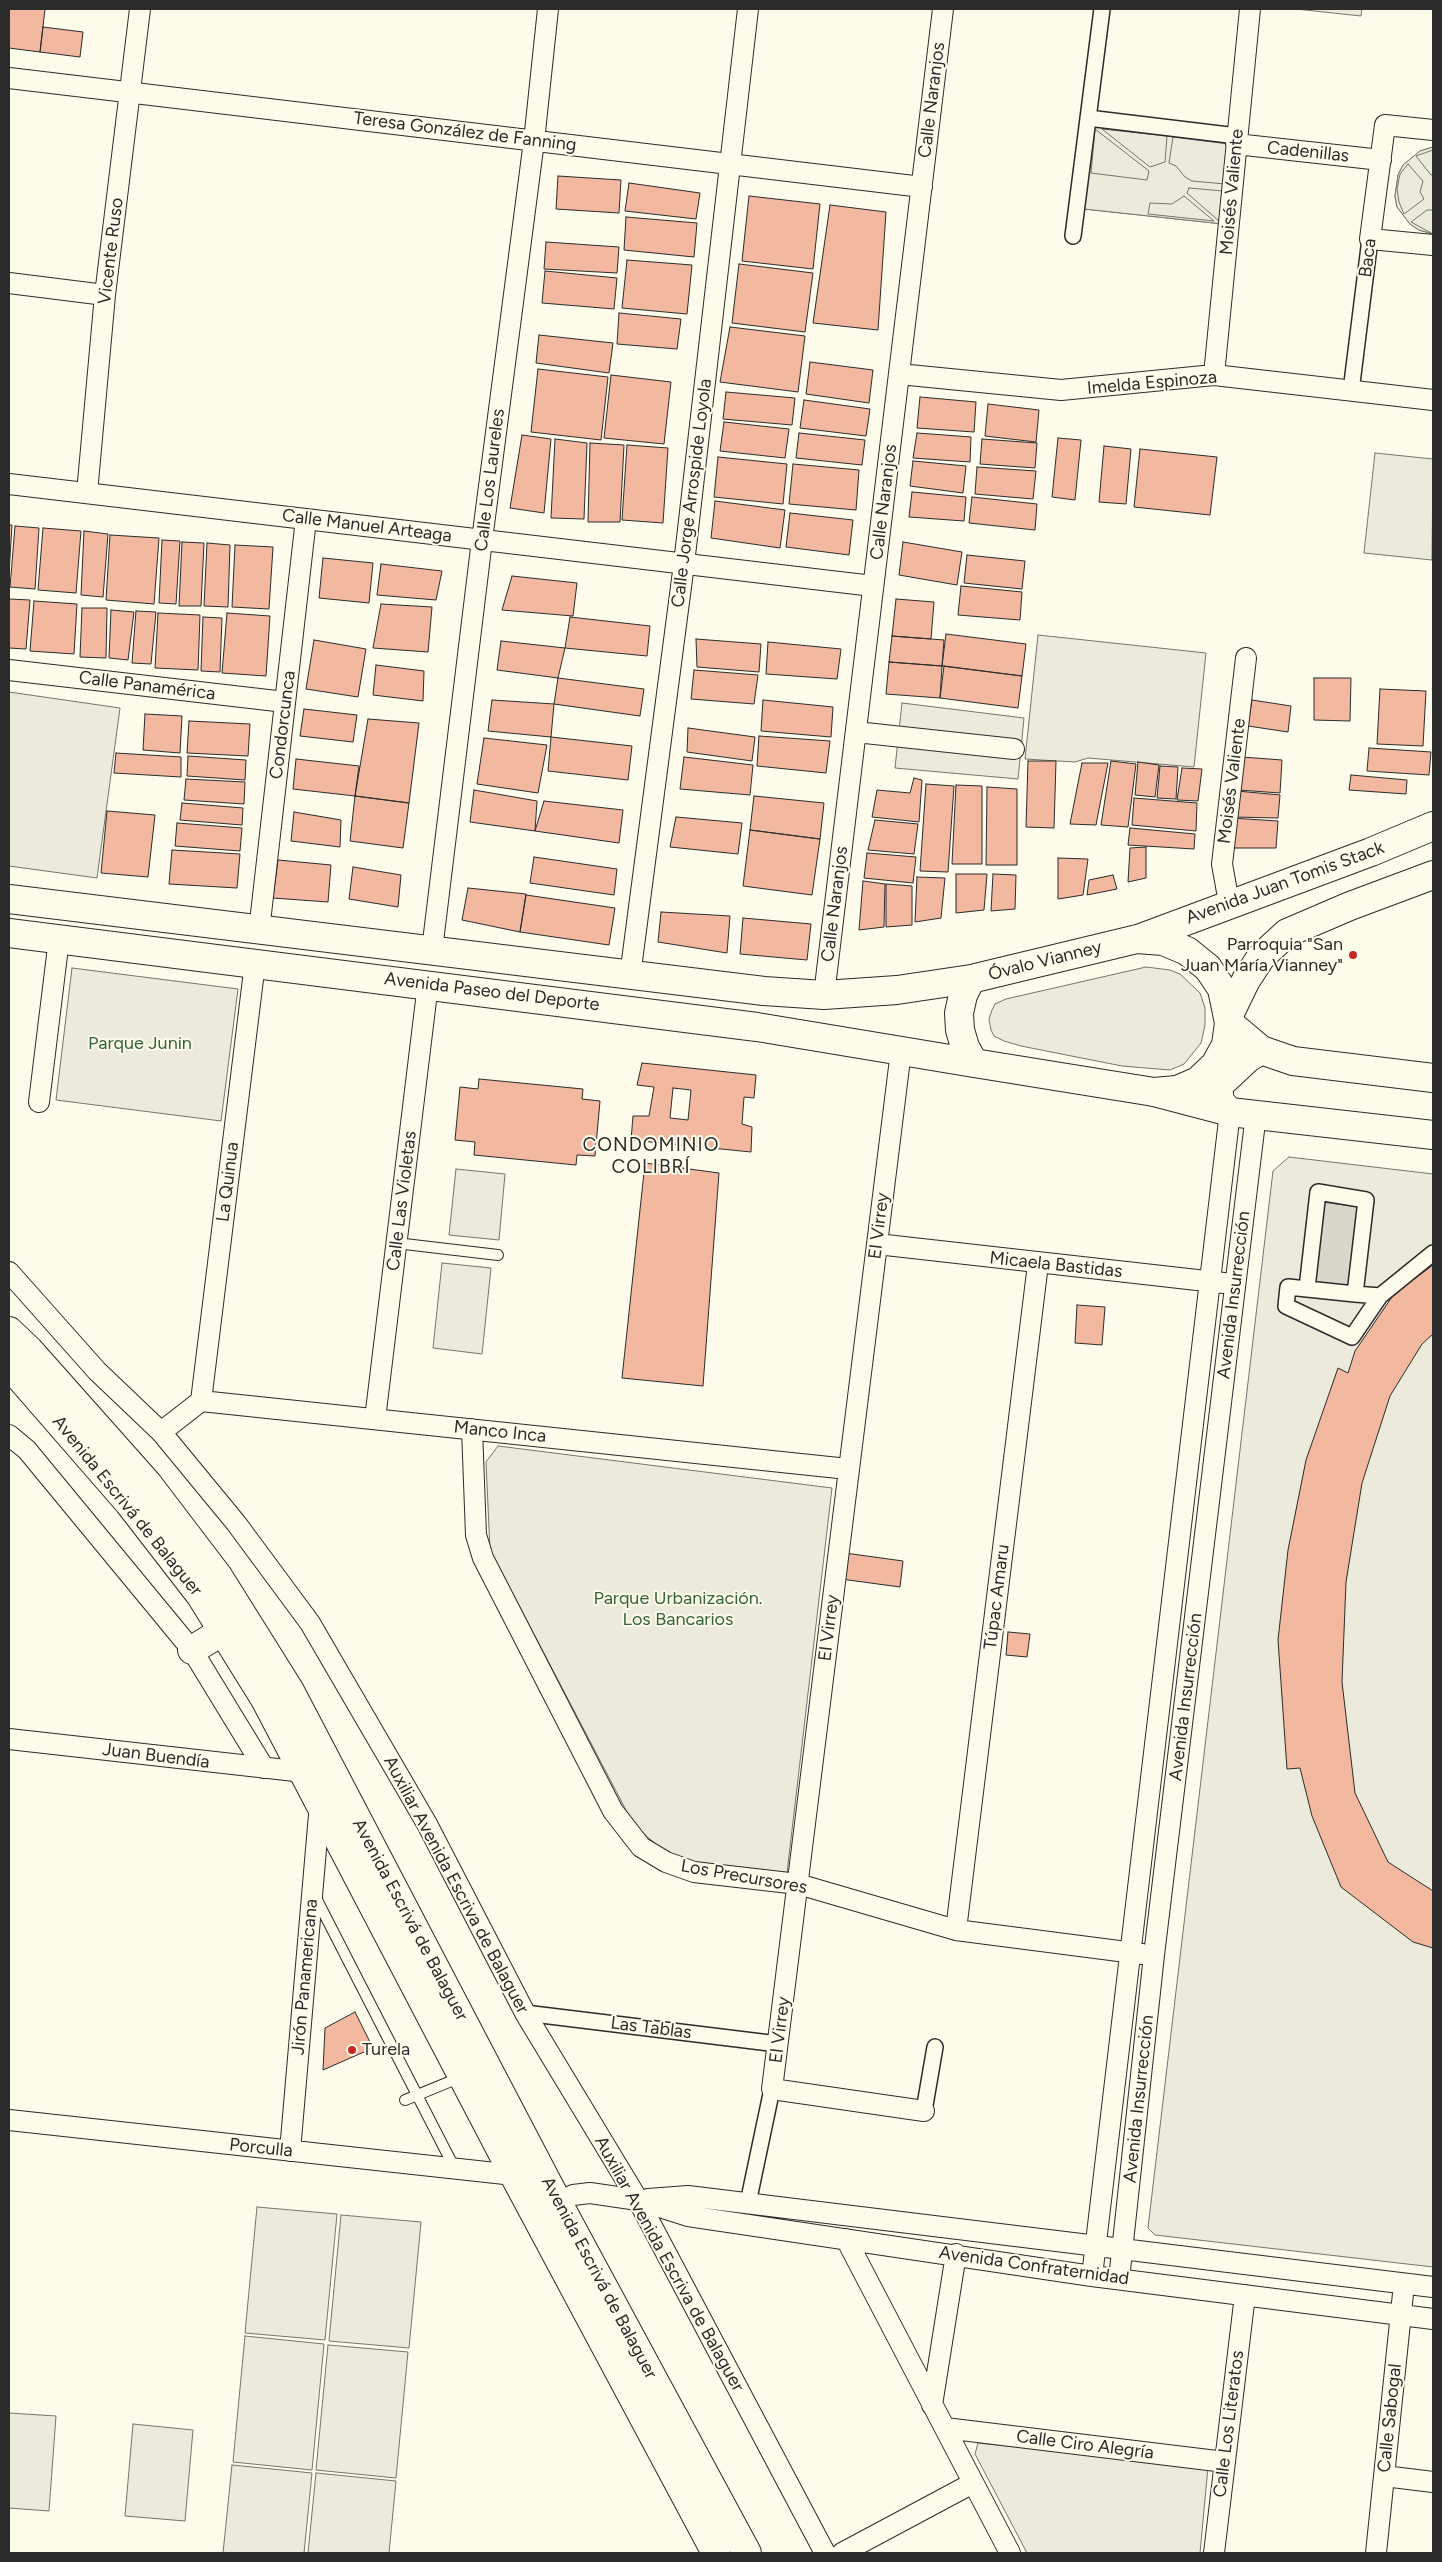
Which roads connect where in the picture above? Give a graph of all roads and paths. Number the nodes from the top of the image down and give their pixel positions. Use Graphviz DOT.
graph roads {
  1 [pos="140,9"];
  2 [pos="548,9"];
  3 [pos="748,9"];
  4 [pos="943,9"];
  5 [pos="1102,9"];
  6 [pos="1250,9"];
  7 [pos="9,78"];
  8 [pos="130,92"];
  9 [pos="1088,118"];
  10 [pos="1433,130"];
  11 [pos="1237,140"];
  12 [pos="534,141"];
  13 [pos="1381,160"];
  14 [pos="730,164"];
  15 [pos="922,188"];
  16 [pos="1073,236"];
  17 [pos="1370,239"];
  18 [pos="1433,245"];
  19 [pos="9,283"];
  20 [pos="105,295"];
  21 [pos="899,374"];
  22 [pos="1214,375"];
  23 [pos="1351,390"];
  24 [pos="1433,400"];
  25 [pos="9,484"];
  26 [pos="87,493"];
  27 [pos="306,519"];
  28 [pos="482,540"];
  29 [pos="684,564"];
  30 [pos="873,586"];
  31 [pos="1246,658"];
  32 [pos="9,670"];
  33 [pos="286,702"];
  34 [pos="856,732"];
  35 [pos="1014,749"];
  36 [pos="1433,826"];
  37 [pos="1433,875"];
  38 [pos="9,899"];
  39 [pos="1229,903"];
  40 [pos="259,931"];
  41 [pos="9,933"];
  42 [pos="59,939"];
  43 [pos="1137,939"];
  44 [pos="432,950"];
  45 [pos="255,963"];
  46 [pos="630,976"];
  47 [pos="971,979"];
  48 [pos="428,984"];
  49 [pos="824,995"];
  50 [pos="1229,1019"];
  51 [pos="1261,1050"];
  52 [pos="901,1051"];
  53 [pos="974,1063"];
  54 [pos="1433,1078"];
  55 [pos="1154,1092"];
  56 [pos="39,1102"];
  57 [pos="1243,1113"];
  58 [pos="1433,1135"];
  59 [pos="396,1243"];
  60 [pos="877,1244"];
  61 [pos="1433,1252"];
  62 [pos="498,1255"];
  63 [pos="1038,1264"];
  64 [pos="9,1272"];
  65 [pos="1212,1282"];
  66 [pos="1236,1284"];
  67 [pos="1307,1288"];
  68 [pos="1355,1294"];
  69 [pos="1380,1296"];
  70 [pos="9,1331"];
  71 [pos="9,1365"];
  72 [pos="201,1402"];
  73 [pos="375,1419"];
  74 [pos="472,1429"];
  75 [pos="161,1432"];
  76 [pos="9,1435"];
  77 [pos="848,1468"];
  78 [pos="222,1631"];
  79 [pos="192,1650"];
  80 [pos="9,1739"];
  81 [pos="264,1768"];
  82 [pos="304,1772"];
  83 [pos="320,1803"];
  84 [pos="798,1884"];
  85 [pos="312,1890"];
  86 [pos="956,1930"];
  87 [pos="1129,1953"];
  88 [pos="1154,1955"];
  89 [pos="524,2013"];
  90 [pos="778,2044"];
  91 [pos="935,2047"];
  92 [pos="462,2077"];
  93 [pos="772,2090"];
  94 [pos="416,2096"];
  95 [pos="405,2100"];
  96 [pos="924,2111"];
  97 [pos="9,2120"];
  98 [pos="290,2151"];
  99 [pos="455,2169"];
  100 [pos="514,2175"];
  101 [pos="638,2200"];
  102 [pos="558,2203"];
  103 [pos="748,2203"];
  104 [pos="846,2238"];
  105 [pos="1095,2246"];
  106 [pos="1122,2249"];
  107 [pos="956,2254"];
  108 [pos="1092,2276"];
  109 [pos="1119,2279"];
  110 [pos="1404,2284"];
  111 [pos="1433,2287"];
  112 [pos="1245,2295"];
  113 [pos="1402,2316"];
  114 [pos="1433,2319"];
  115 [pos="932,2405"];
  116 [pos="945,2428"];
  117 [pos="1225,2462"];
  118 [pos="1384,2476"];
  119 [pos="1433,2482"];
  120 [pos="973,2483"];
  121 [pos="734,2528"];
  122 [pos="708,2550"];
  123 [pos="747,2553"];
  124 [pos="825,2553"];
  125 [pos="842,2553"];
  126 [pos="1010,2553"];
  127 [pos="1214,2553"];
  128 [pos="1376,2553"];
  1 -- 8 [label="street, Vicente Ruso"];
  2 -- 12 [label="street, Calle Los Laureles"];
  3 -- 14 [label="street, Calle Jorge Arrospide Loyola"];
  4 -- 15 [label="street, Calle Naranjos"];
  5 -- 9 [label="street"];
  6 -- 11 [label="street, Moisés Valiente"];
  7 -- 8 [label="street, Teresa González de Fanning"];
  8 -- 12 [label="street, Teresa González de Fanning"];
  8 -- 20 [label="street, Vicente Ruso"];
  9 -- 11 [label="street"];
  9 -- 16 [label="street"];
  10 -- 13 [label="street, Baca"];
  11 -- 13 [label="street, Cadenillas"];
  11 -- 22 [label="street, Moisés Valiente"];
  12 -- 14 [label="street, Teresa González de Fanning"];
  12 -- 28 [label="street, Calle Los Laureles"];
  13 -- 17 [label="street, Baca"];
  14 -- 15 [label="street, Teresa González de Fanning"];
  14 -- 29 [label="street, Calle Jorge Arrospide Loyola"];
  15 -- 21 [label="street, Calle Naranjos"];
  17 -- 18 [label="street"];
  17 -- 23 [label="street, Baca"];
  19 -- 20 [label="street"];
  20 -- 26 [label="street, Vicente Ruso"];
  21 -- 22 [label="street, Imelda Espinoza"];
  21 -- 30 [label="street, Calle Naranjos"];
  22 -- 23 [label="street, Imelda Espinoza"];
  23 -- 24 [label="street, Imelda Espinoza"];
  25 -- 26 [label="street, Calle Manuel Arteaga"];
  26 -- 27 [label="street, Calle Manuel Arteaga"];
  27 -- 28 [label="street, Calle Manuel Arteaga"];
  27 -- 33 [label="street, Condorcunca"];
  28 -- 29 [label="street, Calle Manuel Arteaga"];
  28 -- 44 [label="street, Calle Los Laureles"];
  29 -- 30 [label="street, Calle Manuel Arteaga"];
  29 -- 46 [label="street, Calle Jorge Arrospide Loyola"];
  30 -- 34 [label="street, Calle Naranjos"];
  31 -- 39 [label="street, Moisés Valiente"];
  32 -- 33 [label="street, Calle Panamérica"];
  33 -- 40 [label="street, Condorcunca"];
  34 -- 35 [label="street"];
  34 -- 49 [label="street, Calle Naranjos"];
  36 -- 39 [label="main road, Avenida Juan Tomis Stack"];
  37 -- 50 [label="main road"];
  38 -- 40 [label="main road, Avenida Paseo del Deporte"];
  39 -- 43 [label="main road, Avenida Juan Tomis Stack"];
  40 -- 44 [label="main road, Avenida Paseo del Deporte"];
  41 -- 42 [label="main road, Avenida Paseo del Deporte"];
  42 -- 45 [label="main road, Avenida Paseo del Deporte"];
  42 -- 56 [label="street"];
  43 -- 47 [label="main road, Óvalo Vianney"];
  43 -- 50 [label="main road, Óvalo Vianney"];
  44 -- 46 [label="main road, Avenida Paseo del Deporte"];
  45 -- 48 [label="main road, Avenida Paseo del Deporte"];
  45 -- 72 [label="street, La Quinua"];
  46 -- 49 [label="main road, Avenida Paseo del Deporte"];
  47 -- 49 [label="main road, Avenida Paseo del Deporte"];
  47 -- 53 [label="main road, Óvalo Vianney"];
  48 -- 52 [label="main road, Avenida Paseo del Deporte"];
  48 -- 59 [label="street, Calle Las Violetas"];
  50 -- 51 [label="main road"];
  50 -- 55 [label="main road, Óvalo Vianney"];
  51 -- 54 [label="main road"];
  51 -- 57 [label="main road"];
  52 -- 53 [label="main road, Avenida Paseo del Deporte"];
  52 -- 60 [label="street, El Virrey"];
  53 -- 55 [label="main road, Óvalo Vianney"];
  55 -- 57 [label="main road"];
  57 -- 58 [label="main road"];
  57 -- 65 [label="street, Avenida Insurrección"];
  57 -- 66 [label="street, Avenida Insurrección"];
  59 -- 62 [label="lane"];
  59 -- 73 [label="street, Calle Las Violetas"];
  60 -- 63 [label="street, Micaela Bastidas"];
  60 -- 77 [label="street, El Virrey"];
  61 -- 69 [label="street"];
  63 -- 65 [label="street, Micaela Bastidas"];
  63 -- 86 [label="street, Túpac Amaru"];
  64 -- 75 [label="street, Auxiliar Avenida Escriva de Balaguer"];
  65 -- 66 [label="street, Micaela Bastidas"];
  65 -- 87 [label="street, Avenida Insurrección"];
  66 -- 88 [label="street, Avenida Insurrección"];
  67 -- 68 [label="street"];
  67 -- 68 [label="street"];
  67 -- 69 [label="street"];
  68 -- 69 [label="street"];
  70 -- 102 [label="main road, Avenida Escrivá de Balaguer"];
  71 -- 78 [label="main road, Avenida Escrivá de Balaguer"];
  72 -- 73 [label="street, Manco Inca"];
  72 -- 75 [label="street"];
  73 -- 74 [label="street, Manco Inca"];
  74 -- 77 [label="street, Manco Inca"];
  74 -- 84 [label="street, Los Precursores"];
  75 -- 89 [label="street, Auxiliar Avenida Escriva de Balaguer"];
  76 -- 79 [label="street"];
  77 -- 84 [label="street, El Virrey"];
  78 -- 79 [label="main road"];
  78 -- 82 [label="main road, Avenida Escrivá de Balaguer"];
  79 -- 81 [label="street"];
  80 -- 81 [label="street, Juan Buendía"];
  81 -- 82 [label="street, Juan Buendía"];
  82 -- 83 [label="main road, Avenida Escrivá de Balaguer"];
  83 -- 85 [label="street, Jirón Panamericana"];
  83 -- 92 [label="main road, Avenida Escrivá de Balaguer"];
  84 -- 86 [label="street, Los Precursores"];
  84 -- 90 [label="street, El Virrey"];
  85 -- 94 [label="lane"];
  85 -- 98 [label="street, Jirón Panamericana"];
  86 -- 87 [label="street, Los Precursores"];
  87 -- 88 [label="street, Los Precursores"];
  87 -- 105 [label="street, Avenida Insurrección"];
  88 -- 106 [label="street, Avenida Insurrección"];
  89 -- 90 [label="street, Las Tablas"];
  89 -- 101 [label="street, Auxiliar Avenida Escriva de Balaguer"];
  90 -- 93 [label="street, El Virrey"];
  91 -- 96 [label="street"];
  92 -- 94 [label="lane"];
  92 -- 100 [label="main road, Avenida Escrivá de Balaguer"];
  93 -- 96 [label="street"];
  93 -- 103 [label="street, El Virrey"];
  94 -- 95 [label="lane"];
  94 -- 99 [label="lane"];
  97 -- 98 [label="street, Porculla"];
  98 -- 99 [label="street, Porculla"];
  99 -- 100 [label="street, Porculla"];
  100 -- 122 [label="main road, Avenida Escrivá de Balaguer"];
  101 -- 102 [label="street, Avenida Confraternidad"];
  101 -- 103 [label="street, Avenida Confraternidad"];
  101 -- 104 [label="street, Avenida Confraternidad"];
  101 -- 124 [label="street, Auxiliar Avenida Escriva de Balaguer"];
  102 -- 121 [label="main road, Avenida Escrivá de Balaguer"];
  103 -- 105 [label="street, Avenida Confraternidad"];
  104 -- 107 [label="street, Avenida Confraternidad"];
  104 -- 115 [label="street"];
  105 -- 106 [label="street, Avenida Confraternidad"];
  105 -- 108 [label="street, Avenida Insurrección"];
  106 -- 109 [label="street, Avenida Insurrección"];
  106 -- 110 [label="street, Avenida Confraternidad"];
  107 -- 108 [label="street, Avenida Confraternidad"];
  107 -- 115 [label="street"];
  108 -- 109 [label="street, Avenida Confraternidad"];
  109 -- 112 [label="street, Avenida Confraternidad"];
  110 -- 111 [label="street, Avenida Confraternidad"];
  110 -- 113 [label="street, Calle Sabogal"];
  112 -- 113 [label="street, Avenida Confraternidad"];
  112 -- 117 [label="street, Calle Los Literatos"];
  113 -- 114 [label="street, Avenida Confraternidad"];
  113 -- 118 [label="street, Calle Sabogal"];
  115 -- 116 [label="street"];
  116 -- 117 [label="street, Calle Ciro Alegría"];
  116 -- 120 [label="street"];
  117 -- 127 [label="street, Calle Los Literatos"];
  118 -- 119 [label="street"];
  118 -- 128 [label="street, Calle Sabogal"];
  120 -- 125 [label="street"];
  120 -- 126 [label="street"];
  121 -- 122 [label="main road"];
  121 -- 123 [label="main road, Avenida Escrivá de Balaguer"];
}
